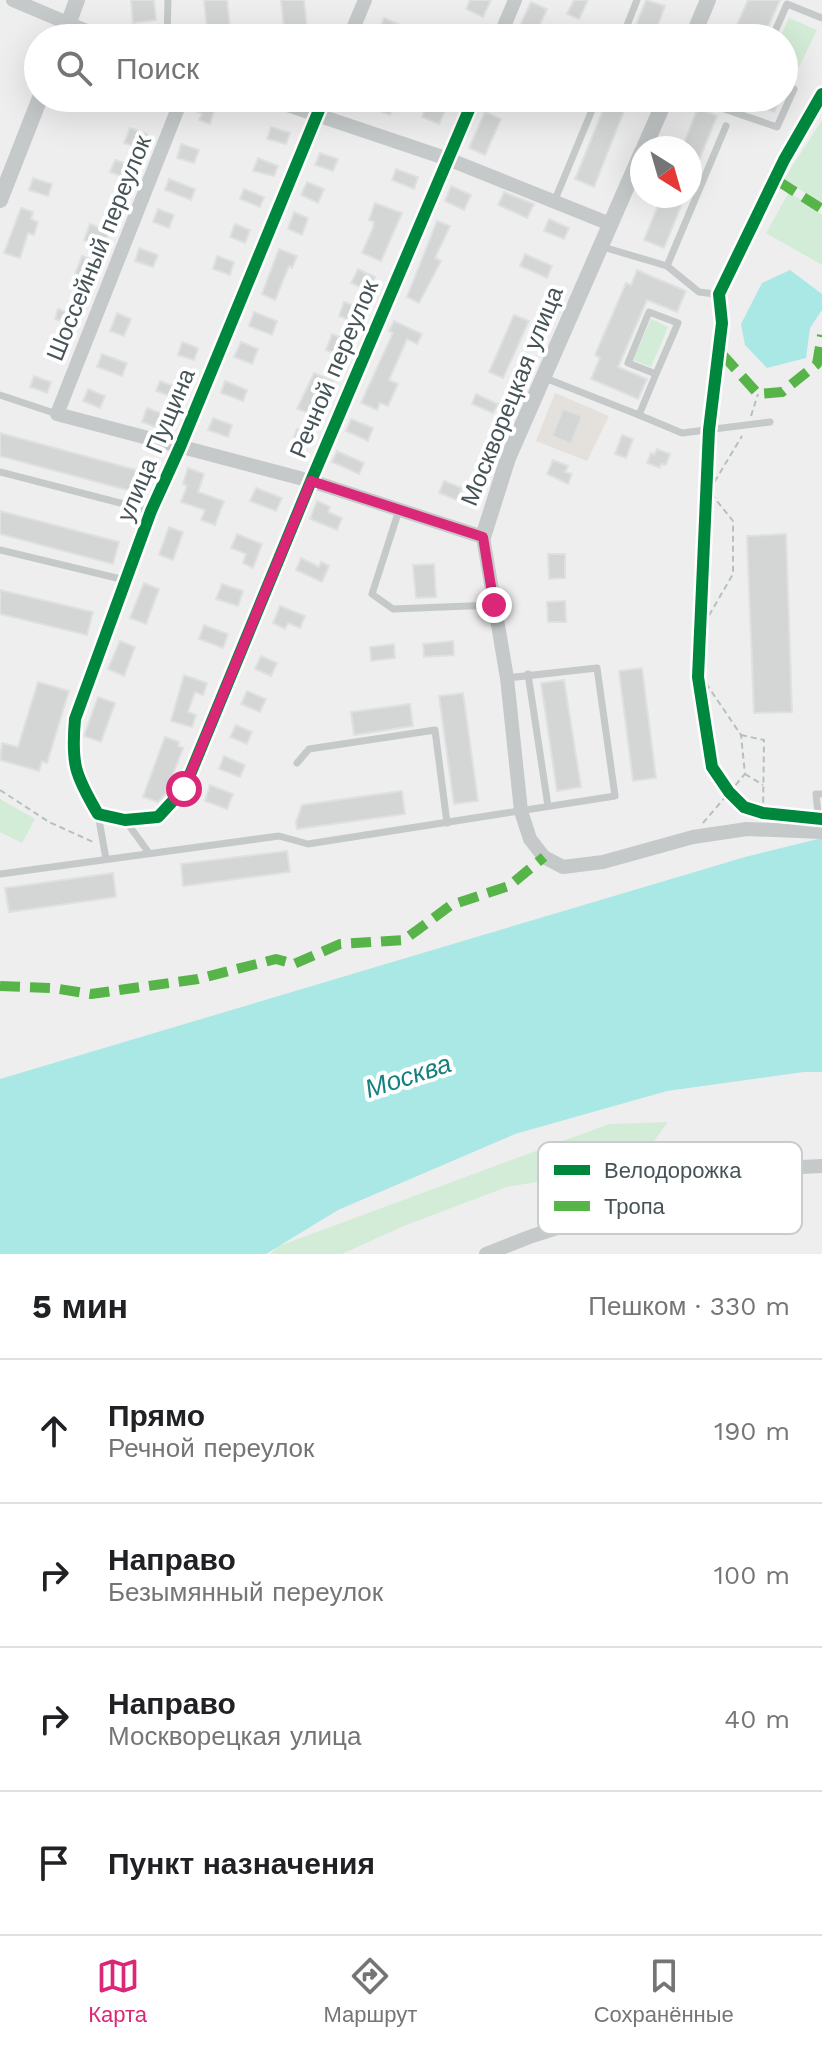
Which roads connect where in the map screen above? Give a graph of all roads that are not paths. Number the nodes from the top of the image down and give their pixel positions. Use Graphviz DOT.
graph roads {
  1 [pos="13,0"];
  2 [pos="77,0"];
  3 [pos="168,0"];
  4 [pos="365,0"];
  5 [pos="515,0"];
  6 [pos="637,0"];
  7 [pos="708,0"];
  8 [pos="822,18"];
  9 [pos="54,24"];
  10 [pos="68,24"];
  11 [pos="167,24"];
  12 [pos="355,24"];
  13 [pos="505,24"];
  14 [pos="628,24"];
  15 [pos="698,24"];
  16 [pos="778,24"];
  17 [pos="35,112"];
  18 [pos="176,112"];
  19 [pos="308,112"];
  20 [pos="318,112"];
  21 [pos="468,112"];
  22 [pos="591,112"];
  23 [pos="660,112"];
  24 [pos="733,112"];
  25 [pos="784,112"];
  26 [pos="317,115"];
  27 [pos="726,126"];
  28 [pos="649,136"];
  29 [pos="448,159"];
  30 [pos="630,179"];
  31 [pos="0,200"];
  32 [pos="554,202"];
  33 [pos="610,224"];
  34 [pos="601,247"];
  35 [pos="667,266"];
  36 [pos="721,295"];
  37 [pos="656,374"];
  38 [pos="543,377"];
  39 [pos="0,395"];
  40 [pos="57,414"];
  41 [pos="639,415"];
  42 [pos="770,422"];
  43 [pos="180,447"];
  44 [pos="0,472"];
  45 [pos="311,481"];
  46 [pos="399,510"];
  47 [pos="151,511"];
  48 [pos="483,537"];
  49 [pos="0,550"];
  50 [pos="125,580"];
  51 [pos="494,605"];
  52 [pos="528,674"];
  53 [pos="507,678"];
  54 [pos="297,763"];
  55 [pos="822,794"];
  56 [pos="548,806"];
  57 [pos="521,811"];
  58 [pos="98,814"];
  59 [pos="125,820"];
  60 [pos="447,823"];
  61 [pos="820,823"];
  62 [pos="149,853"];
  63 [pos="106,859"];
  64 [pos="0,874"];
  65 [pos="822,1166"];
  66 [pos="802,1167"];
  67 [pos="538,1234"];
  68 [pos="486,1254"];
  1 -- 9 [label="street"];
  2 -- 10 [label="street"];
  3 -- 11 [label="lane"];
  4 -- 12 [label="street"];
  5 -- 13 [label="street"];
  6 -- 14 [label="lane"];
  7 -- 15 [label="street"];
  8 -- 16 [label="lane"];
  17 -- 31 [label="street"];
  18 -- 40 [label="street, Шоссейный переулок"];
  19 -- 26 [label="street"];
  20 -- 26 [label="street, улица Пущина"];
  21 -- 29 [label="street, Речной переулок"];
  22 -- 32 [label="lane"];
  23 -- 28 [label="street, Москворецкая улица"];
  24 -- 25 [label="lane"];
  26 -- 29 [label="street"];
  26 -- 43 [label="street, улица Пущина"];
  27 -- 35 [label="lane"];
  29 -- 32 [label="street"];
  29 -- 45 [label="street, Речной переулок"];
  30 -- 33 [label="street, Москворецкая улица"];
  32 -- 33 [label="street"];
  33 -- 34 [label="street, Москворецкая улица"];
  34 -- 35 [label="lane"];
  34 -- 38 [label="street, Москворецкая улица"];
  35 -- 36 [label="lane"];
  37 -- 37 [label="lane"];
  37 -- 41 [label="lane"];
  38 -- 41 [label="lane"];
  38 -- 48 [label="street, Москворецкая улица"];
  39 -- 40 [label="lane"];
  40 -- 43 [label="street"];
  41 -- 42 [label="lane"];
  43 -- 45 [label="street"];
  43 -- 47 [label="street, улица Пущина"];
  44 -- 47 [label="lane"];
  45 -- 46 [label="street"];
  45 -- 59 [label="street, Речной переулок"];
  46 -- 48 [label="street"];
  46 -- 51 [label="lane"];
  47 -- 50 [label="street, улица Пущина"];
  48 -- 51 [label="street, Москворецкая улица"];
  49 -- 50 [label="lane"];
  50 -- 58 [label="street, улица Пущина"];
  51 -- 53 [label="street, Москворецкая улица"];
  52 -- 53 [label="lane"];
  52 -- 56 [label="lane"];
  52 -- 56 [label="lane"];
  53 -- 57 [label="street, Москворецкая улица"];
  54 -- 60 [label="lane"];
  55 -- 61 [label="lane"];
  56 -- 57 [label="lane"];
  57 -- 60 [label="lane"];
  57 -- 61 [label="street, Москворецкая улица"];
  58 -- 59 [label="street, Речной переулок"];
  58 -- 63 [label="lane"];
  59 -- 62 [label="lane"];
  60 -- 62 [label="lane"];
  62 -- 63 [label="lane"];
  63 -- 64 [label="lane"];
  65 -- 66 [label="street"];
  67 -- 68 [label="street"];
}
